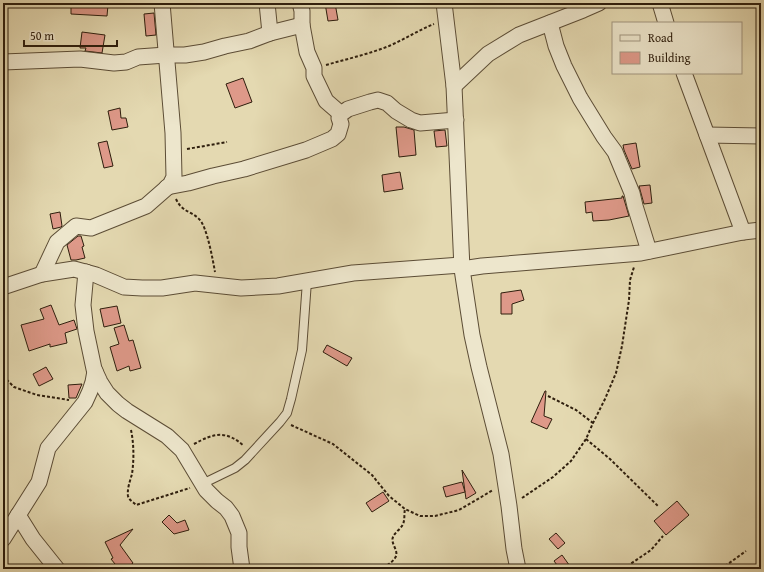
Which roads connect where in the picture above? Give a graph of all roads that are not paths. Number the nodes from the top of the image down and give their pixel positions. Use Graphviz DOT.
graph roads {
  1 [pos="162,3"];
  2 [pos="267,3"];
  3 [pos="300,3"];
  4 [pos="444,3"];
  5 [pos="599,3"];
  6 [pos="660,3"];
  7 [pos="666,22"];
  8 [pos="550,23"];
  9 [pos="302,25"];
  10 [pos="270,33"];
  11 [pos="166,55"];
  12 [pos="3,62"];
  13 [pos="684,74"];
  14 [pos="454,86"];
  15 [pos="341,114"];
  16 [pos="456,120"];
  17 [pos="707,135"];
  18 [pos="761,136"];
  19 [pos="171,186"];
  20 [pos="761,230"];
  21 [pos="743,232"];
  22 [pos="645,252"];
  23 [pos="462,267"];
  24 [pos="86,272"];
  25 [pos="42,274"];
  26 [pos="307,281"];
  27 [pos="3,287"];
  28 [pos="95,371"];
  29 [pos="202,484"];
  30 [pos="18,515"];
  31 [pos="3,539"];
  32 [pos="57,569"];
  33 [pos="242,569"];
  34 [pos="518,569"];
  1 -- 11 [label="street"];
  2 -- 10 [label="street"];
  3 -- 9 [label="street"];
  4 -- 14 [label="street"];
  5 -- 8 [label="street"];
  6 -- 7 [label="street"];
  8 -- 14 [label="street"];
  8 -- 22 [label="street"];
  9 -- 10 [label="street"];
  9 -- 15 [label="street"];
  10 -- 11 [label="street"];
  11 -- 12 [label="street"];
  11 -- 19 [label="street"];
  13 -- 17 [label="street"];
  14 -- 16 [label="street"];
  15 -- 16 [label="street"];
  15 -- 19 [label="street"];
  16 -- 23 [label="street"];
  17 -- 18 [label="street"];
  17 -- 21 [label="street"];
  19 -- 25 [label="street"];
  20 -- 21 [label="street"];
  21 -- 22 [label="street"];
  22 -- 23 [label="street"];
  23 -- 26 [label="street"];
  23 -- 34 [label="street"];
  24 -- 25 [label="street"];
  24 -- 26 [label="street"];
  24 -- 28 [label="street"];
  25 -- 27 [label="street"];
  26 -- 29 [label="lane"];
  28 -- 29 [label="street"];
  28 -- 30 [label="street"];
  29 -- 33 [label="street"];
  30 -- 31 [label="street"];
  30 -- 32 [label="street"];
}
